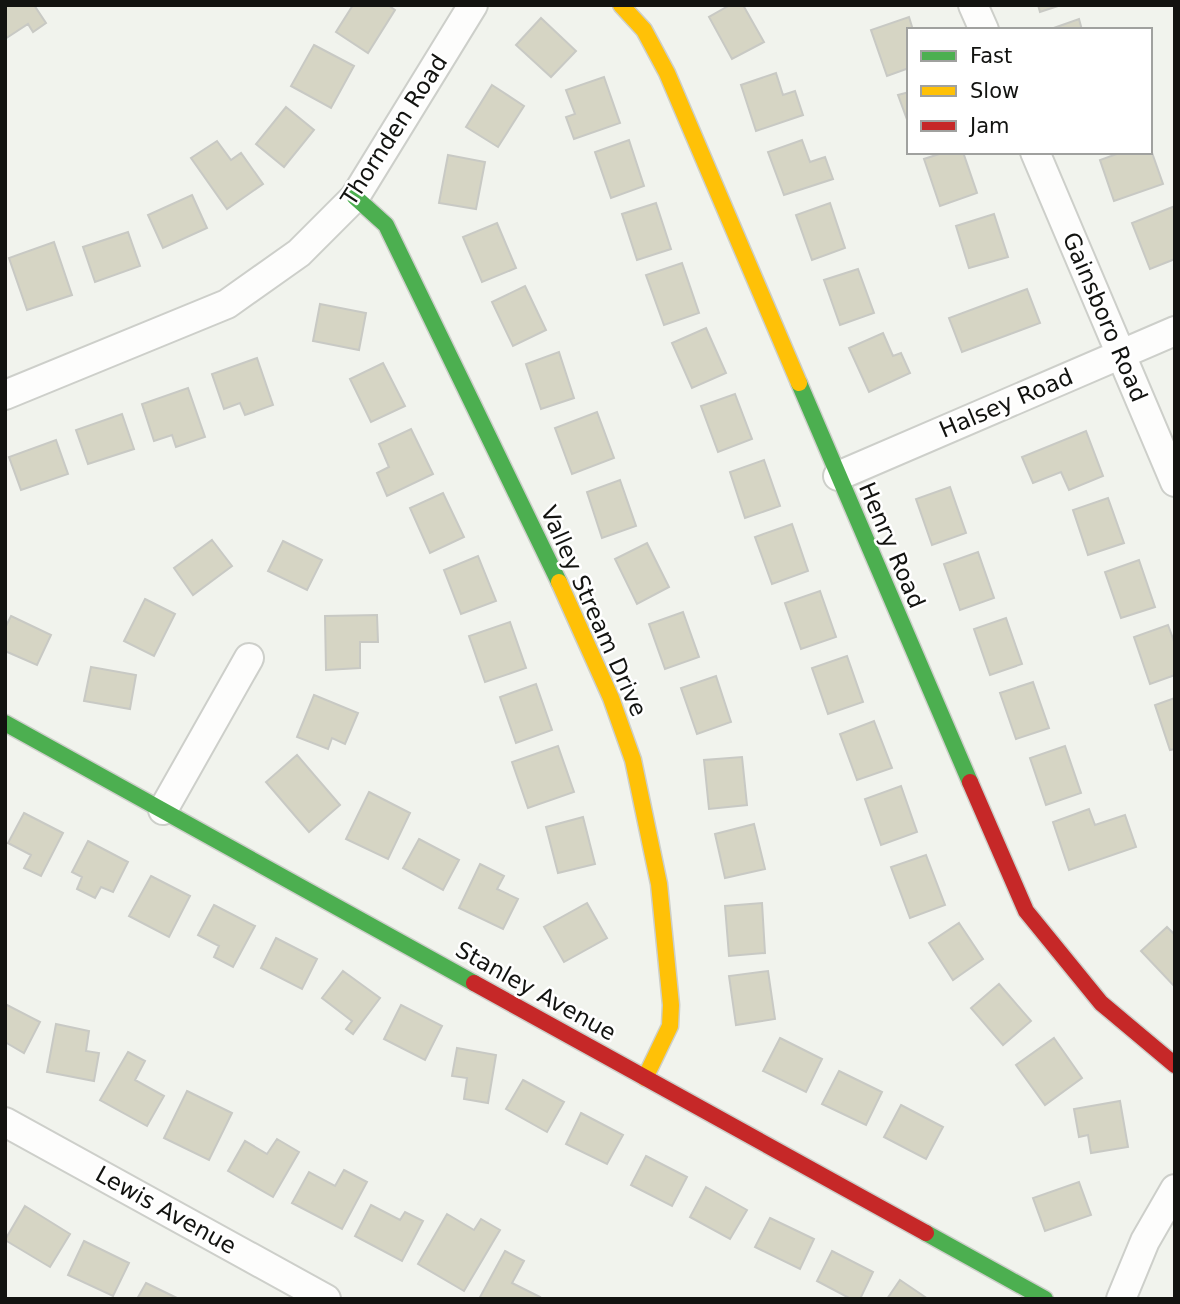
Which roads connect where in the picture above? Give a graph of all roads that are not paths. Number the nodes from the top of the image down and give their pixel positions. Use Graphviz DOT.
graph roads {
  1 [pos="473,5"];
  2 [pos="621,5"];
  3 [pos="973,5"];
  4 [pos="983,28"];
  5 [pos="1036,154"];
  6 [pos="355,197"];
  7 [pos="1175,331"];
  8 [pos="1121,354"];
  9 [pos="5,395"];
  10 [pos="838,476"];
  11 [pos="1175,482"];
  12 [pos="248,658"];
  13 [pos="5,723"];
  14 [pos="163,810"];
  15 [pos="1175,1065"];
  16 [pos="645,1078"];
  17 [pos="5,1122"];
  18 [pos="1175,1189"];
  19 [pos="326,1299"];
  20 [pos="1045,1299"];
  21 [pos="1121,1299"];
  1 -- 6 [label="street, Thornden Road"];
  2 -- 10 [label="street, Henry Road"];
  3 -- 4 [label="street"];
  5 -- 8 [label="street, Gainsboro Road"];
  6 -- 9 [label="street, Thornden Road"];
  6 -- 16 [label="street, Valley Stream Drive"];
  7 -- 8 [label="street, Halsey Road"];
  8 -- 10 [label="street, Halsey Road"];
  8 -- 11 [label="street, Gainsboro Road"];
  10 -- 15 [label="street, Henry Road"];
  12 -- 14 [label="street"];
  13 -- 14 [label="street, Stanley Avenue"];
  14 -- 16 [label="street, Stanley Avenue"];
  16 -- 20 [label="street, Stanley Avenue"];
  17 -- 19 [label="street, Lewis Avenue"];
  18 -- 21 [label="street"];
}
